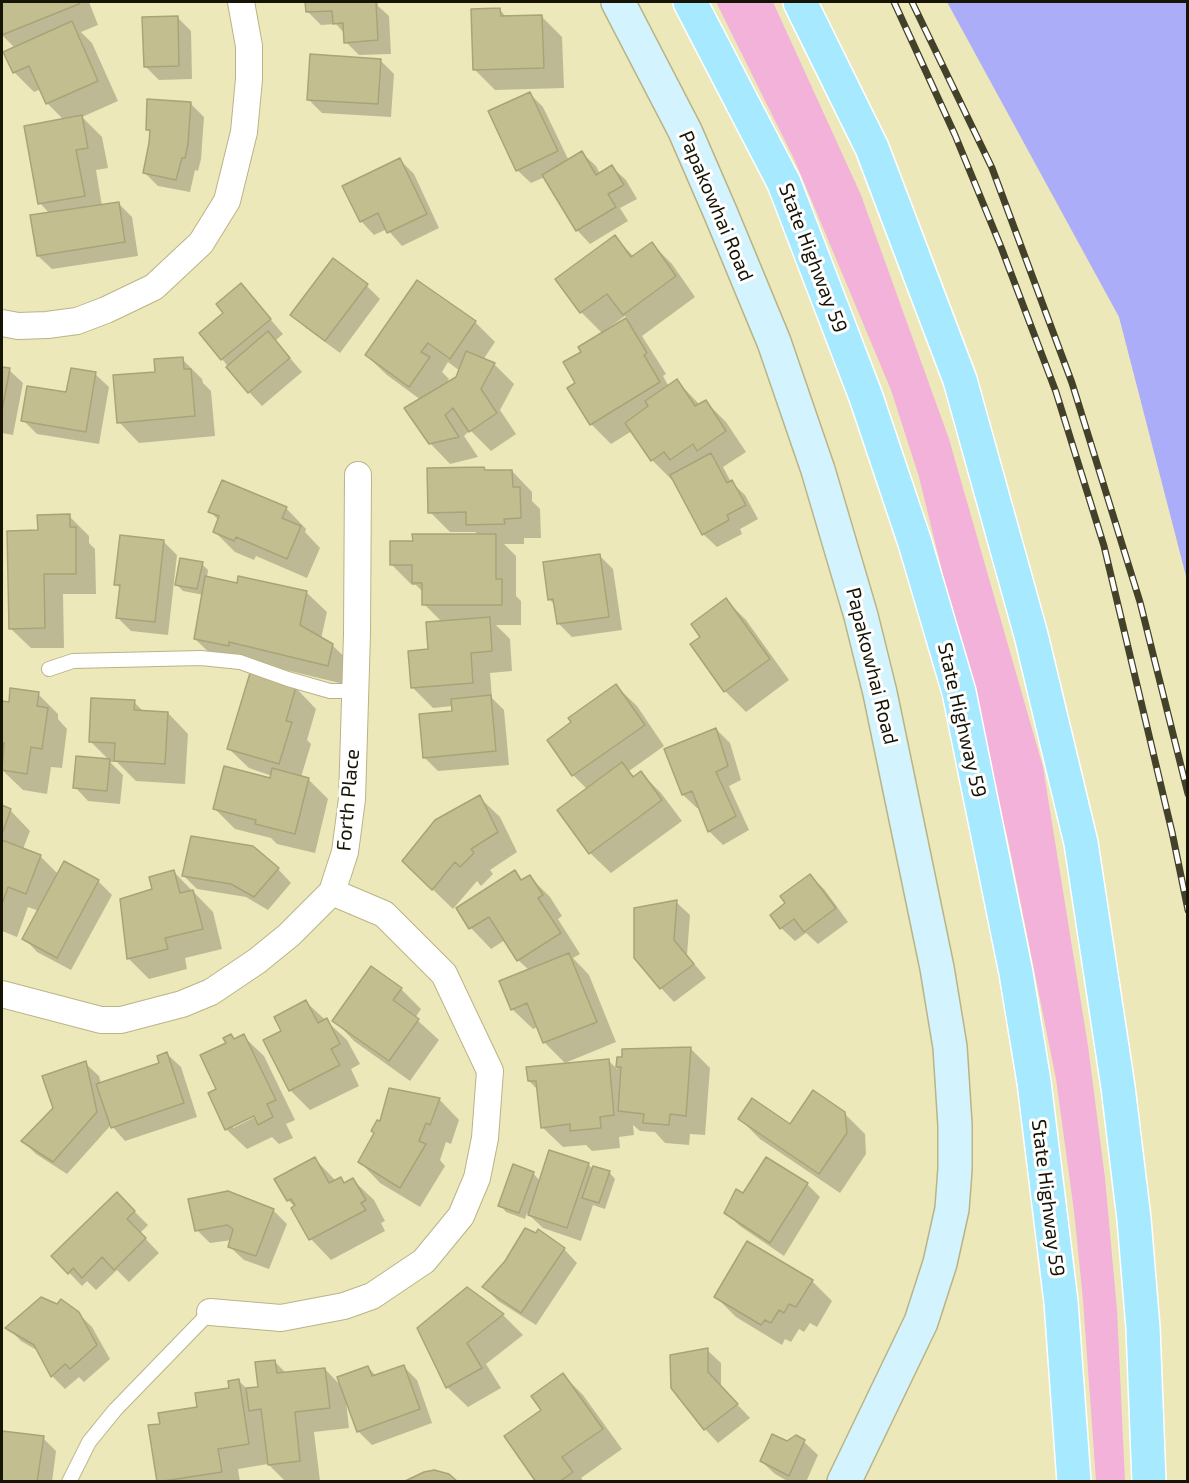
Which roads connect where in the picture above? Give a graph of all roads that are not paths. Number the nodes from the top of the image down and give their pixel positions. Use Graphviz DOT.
graph roads {
  1 [pos="241,2"];
  2 [pos="618,2"];
  3 [pos="690,2"];
  4 [pos="800,2"];
  5 [pos="2,323"];
  6 [pos="358,475"];
  7 [pos="49,669"];
  8 [pos="355,691"];
  9 [pos="332,892"];
  10 [pos="2,994"];
  11 [pos="210,1312"];
  12 [pos="69,1482"];
  13 [pos="844,1482"];
  14 [pos="1074,1482"];
  15 [pos="1149,1482"];
  1 -- 5 [label="street"];
  2 -- 13 [label="street, Papakowhai Road"];
  3 -- 14 [label="main road, State Highway 59"];
  4 -- 15 [label="main road"];
  6 -- 8 [label="street, Forth Place"];
  7 -- 8 [label="lane"];
  8 -- 9 [label="street, Forth Place"];
  9 -- 10 [label="street, Forth Place"];
  9 -- 11 [label="street"];
  11 -- 12 [label="lane"];
}
